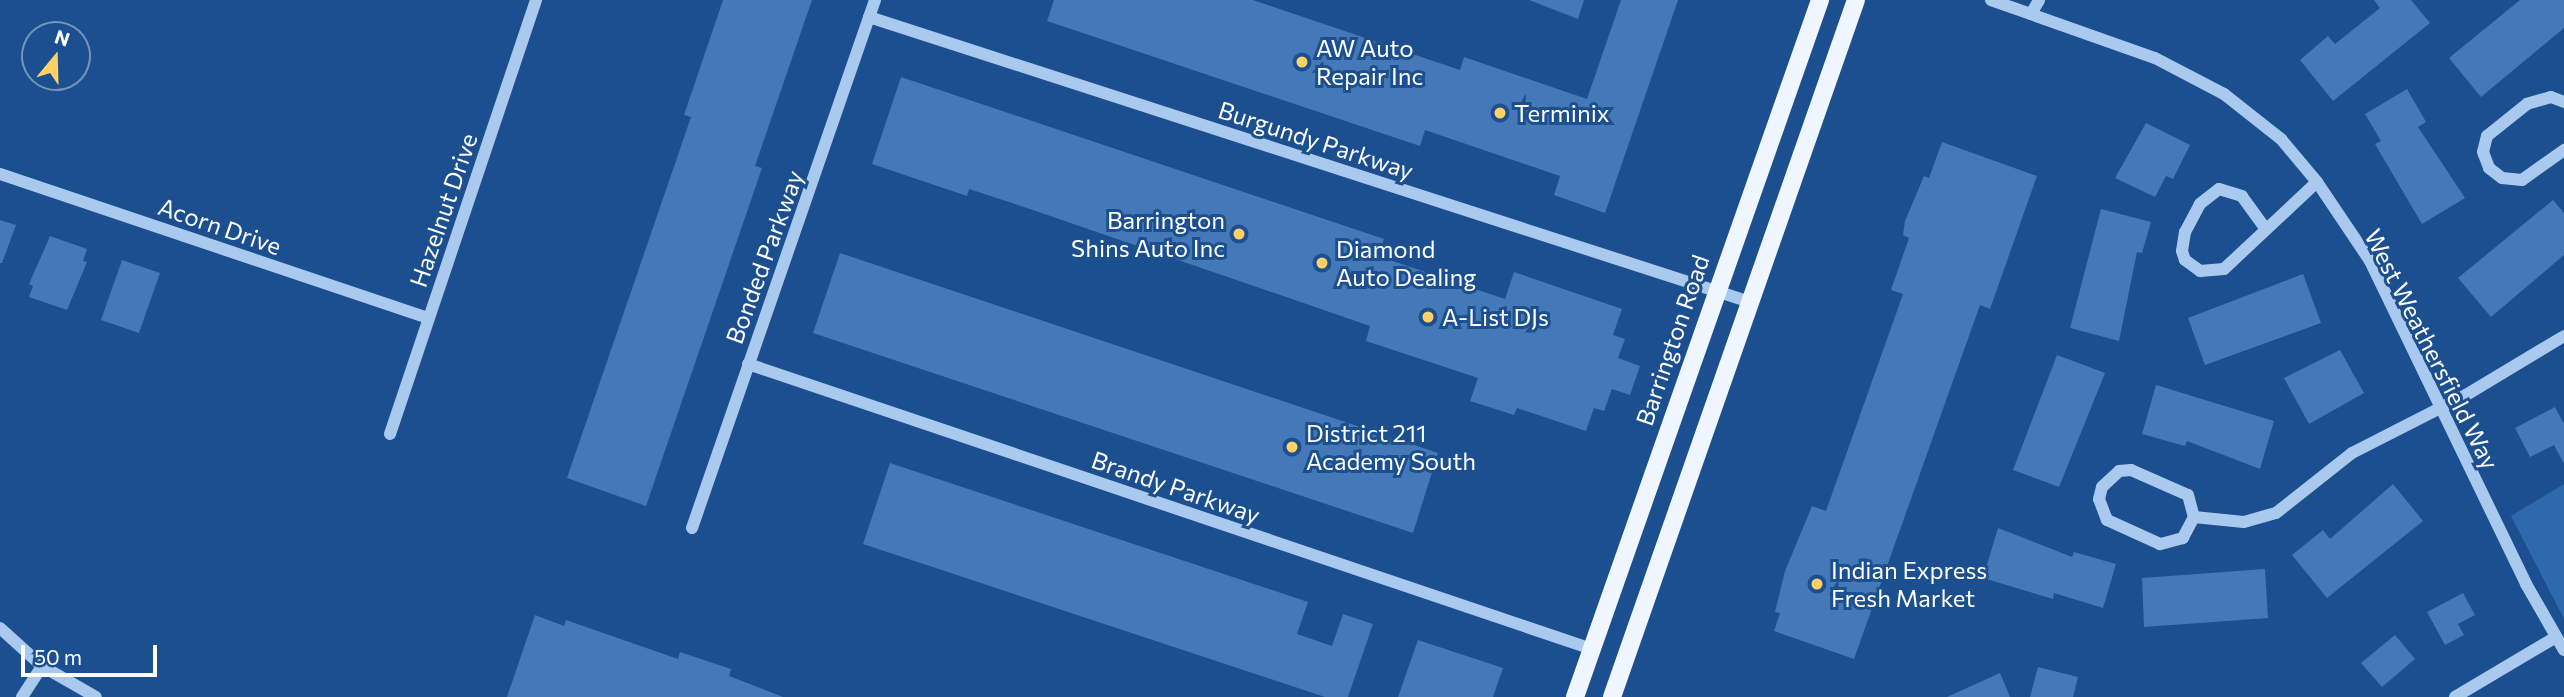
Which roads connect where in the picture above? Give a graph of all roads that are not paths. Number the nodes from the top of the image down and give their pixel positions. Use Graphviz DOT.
graph roads {
  1 [pos="536,0"];
  2 [pos="875,0"];
  3 [pos="1820,0"];
  4 [pos="1856,0"];
  5 [pos="1992,0"];
  6 [pos="2039,0"];
  7 [pos="2031,14"];
  8 [pos="869,17"];
  9 [pos="2564,102"];
  10 [pos="2564,150"];
  11 [pos="0,174"];
  12 [pos="2317,182"];
  13 [pos="2266,228"];
  14 [pos="1715,290"];
  15 [pos="1750,302"];
  16 [pos="428,318"];
  17 [pos="2564,336"];
  18 [pos="748,365"];
  19 [pos="2441,407"];
  20 [pos="390,434"];
  21 [pos="2194,517"];
  22 [pos="692,528"];
  23 [pos="0,628"];
  24 [pos="2556,636"];
  25 [pos="1592,649"];
  26 [pos="2564,650"];
  27 [pos="42,666"];
  28 [pos="69,684"];
  29 [pos="22,697"];
  30 [pos="61,697"];
  31 [pos="96,697"];
  32 [pos="1575,697"];
  33 [pos="1612,697"];
  34 [pos="2455,697"];
  1 -- 16 [label="street, Hazelnut Drive"];
  2 -- 8 [label="street, Bonded Parkway"];
  3 -- 14 [label="main road, Barrington Road"];
  4 -- 15 [label="main road"];
  5 -- 7 [label="street, West Weathersfield Way"];
  6 -- 7 [label="street"];
  7 -- 12 [label="street, West Weathersfield Way"];
  8 -- 14 [label="street, Burgundy Parkway"];
  8 -- 18 [label="street, Bonded Parkway"];
  9 -- 10 [label="street"];
  11 -- 16 [label="street, Acorn Drive"];
  12 -- 13 [label="street"];
  12 -- 19 [label="street, West Weathersfield Way"];
  13 -- 13 [label="street"];
  14 -- 15 [label="street, Burgundy Parkway"];
  14 -- 25 [label="main road, Barrington Road"];
  15 -- 33 [label="main road"];
  16 -- 20 [label="street, Hazelnut Drive"];
  17 -- 19 [label="street"];
  18 -- 22 [label="street, Bonded Parkway"];
  18 -- 25 [label="street, Brandy Parkway"];
  19 -- 21 [label="street"];
  19 -- 24 [label="street, West Weathersfield Way"];
  21 -- 21 [label="street"];
  23 -- 27 [label="street"];
  24 -- 26 [label="street, West Weathersfield Way"];
  24 -- 34 [label="street"];
  25 -- 32 [label="main road, Barrington Road"];
  27 -- 28 [label="street"];
  27 -- 29 [label="street"];
  28 -- 30 [label="street"];
  28 -- 31 [label="street"];
}
